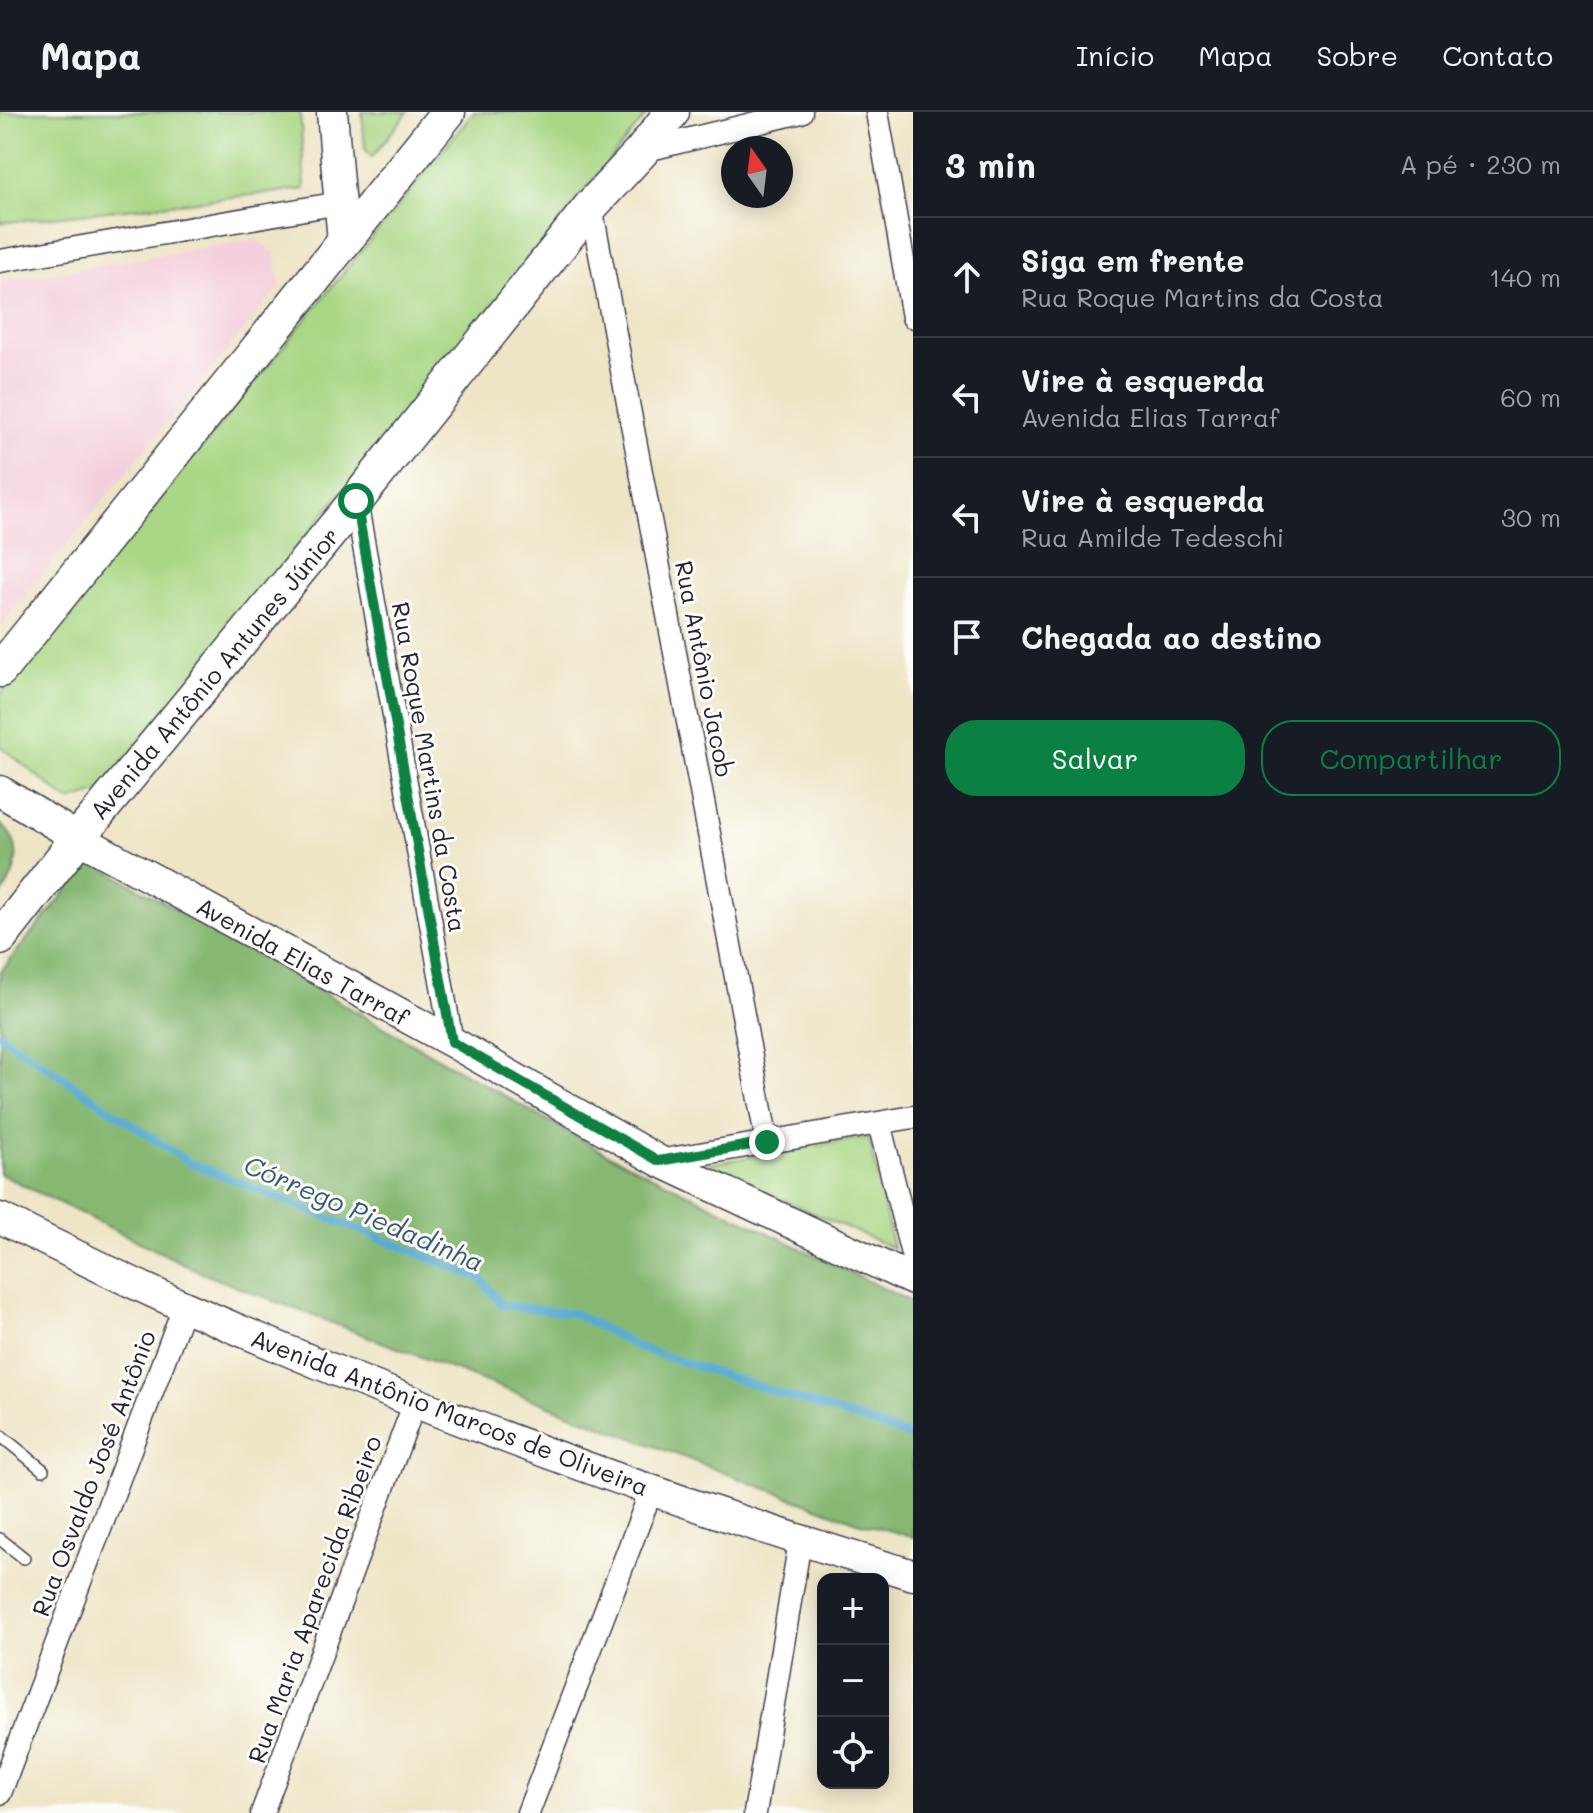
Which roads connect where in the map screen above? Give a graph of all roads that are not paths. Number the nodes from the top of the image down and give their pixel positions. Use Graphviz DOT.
graph roads {
  1 [pos="332,112"];
  2 [pos="448,112"];
  3 [pos="672,112"];
  4 [pos="877,112"];
  5 [pos="792,113"];
  6 [pos="642,151"];
  7 [pos="340,203"];
  8 [pos="591,206"];
  9 [pos="343,242"];
  10 [pos="0,261"];
  11 [pos="913,317"];
  12 [pos="356,501"];
  13 [pos="0,670"];
  14 [pos="0,791"];
  15 [pos="78,838"];
  16 [pos="0,938"];
  17 [pos="452,1042"];
  18 [pos="913,1117"];
  19 [pos="879,1123"];
  20 [pos="767,1142"];
  21 [pos="659,1161"];
  22 [pos="0,1218"];
  23 [pos="913,1258"];
  24 [pos="913,1280"];
  25 [pos="184,1307"];
  26 [pos="415,1402"];
  27 [pos="0,1435"];
  28 [pos="43,1470"];
  29 [pos="651,1491"];
  30 [pos="0,1539"];
  31 [pos="800,1541"];
  32 [pos="24,1558"];
  33 [pos="913,1575"];
  34 [pos="0,1793"];
  35 [pos="262,1813"];
  36 [pos="528,1813"];
  37 [pos="755,1813"];
  1 -- 7 [label="main road"];
  2 -- 9 [label="main road"];
  3 -- 6 [label="main road, Avenida Antônio Antunes Júnior"];
  4 -- 11 [label="street"];
  5 -- 6 [label="street"];
  6 -- 8 [label="main road, Avenida Antônio Antunes Júnior"];
  7 -- 9 [label="main road"];
  7 -- 10 [label="street"];
  8 -- 12 [label="main road, Avenida Antônio Antunes Júnior"];
  8 -- 20 [label="street, Rua Antônio Jacob"];
  9 -- 13 [label="main road"];
  12 -- 15 [label="main road, Avenida Antônio Antunes Júnior"];
  12 -- 17 [label="street, Rua Roque Martins da Costa"];
  14 -- 15 [label="main road"];
  15 -- 16 [label="main road, Avenida Antônio Antunes Júnior"];
  15 -- 17 [label="main road, Avenida Elias Tarraf"];
  17 -- 21 [label="main road, Avenida Elias Tarraf"];
  18 -- 19 [label="street"];
  19 -- 20 [label="street"];
  19 -- 23 [label="street"];
  20 -- 21 [label="street"];
  21 -- 24 [label="main road, Avenida Elias Tarraf"];
  22 -- 25 [label="main road, Avenida Antônio Marcos de Oliveira"];
  25 -- 26 [label="main road, Avenida Antônio Marcos de Oliveira"];
  25 -- 34 [label="street, Rua Osvaldo José Antônio"];
  26 -- 29 [label="main road, Avenida Antônio Marcos de Oliveira"];
  26 -- 35 [label="street, Rua Maria Aparecida Ribeiro"];
  27 -- 28 [label="lane"];
  29 -- 31 [label="main road, Avenida Antônio Marcos de Oliveira"];
  29 -- 36 [label="street"];
  30 -- 32 [label="lane"];
  31 -- 33 [label="main road, Avenida Antônio Marcos de Oliveira"];
  31 -- 37 [label="street"];
}
